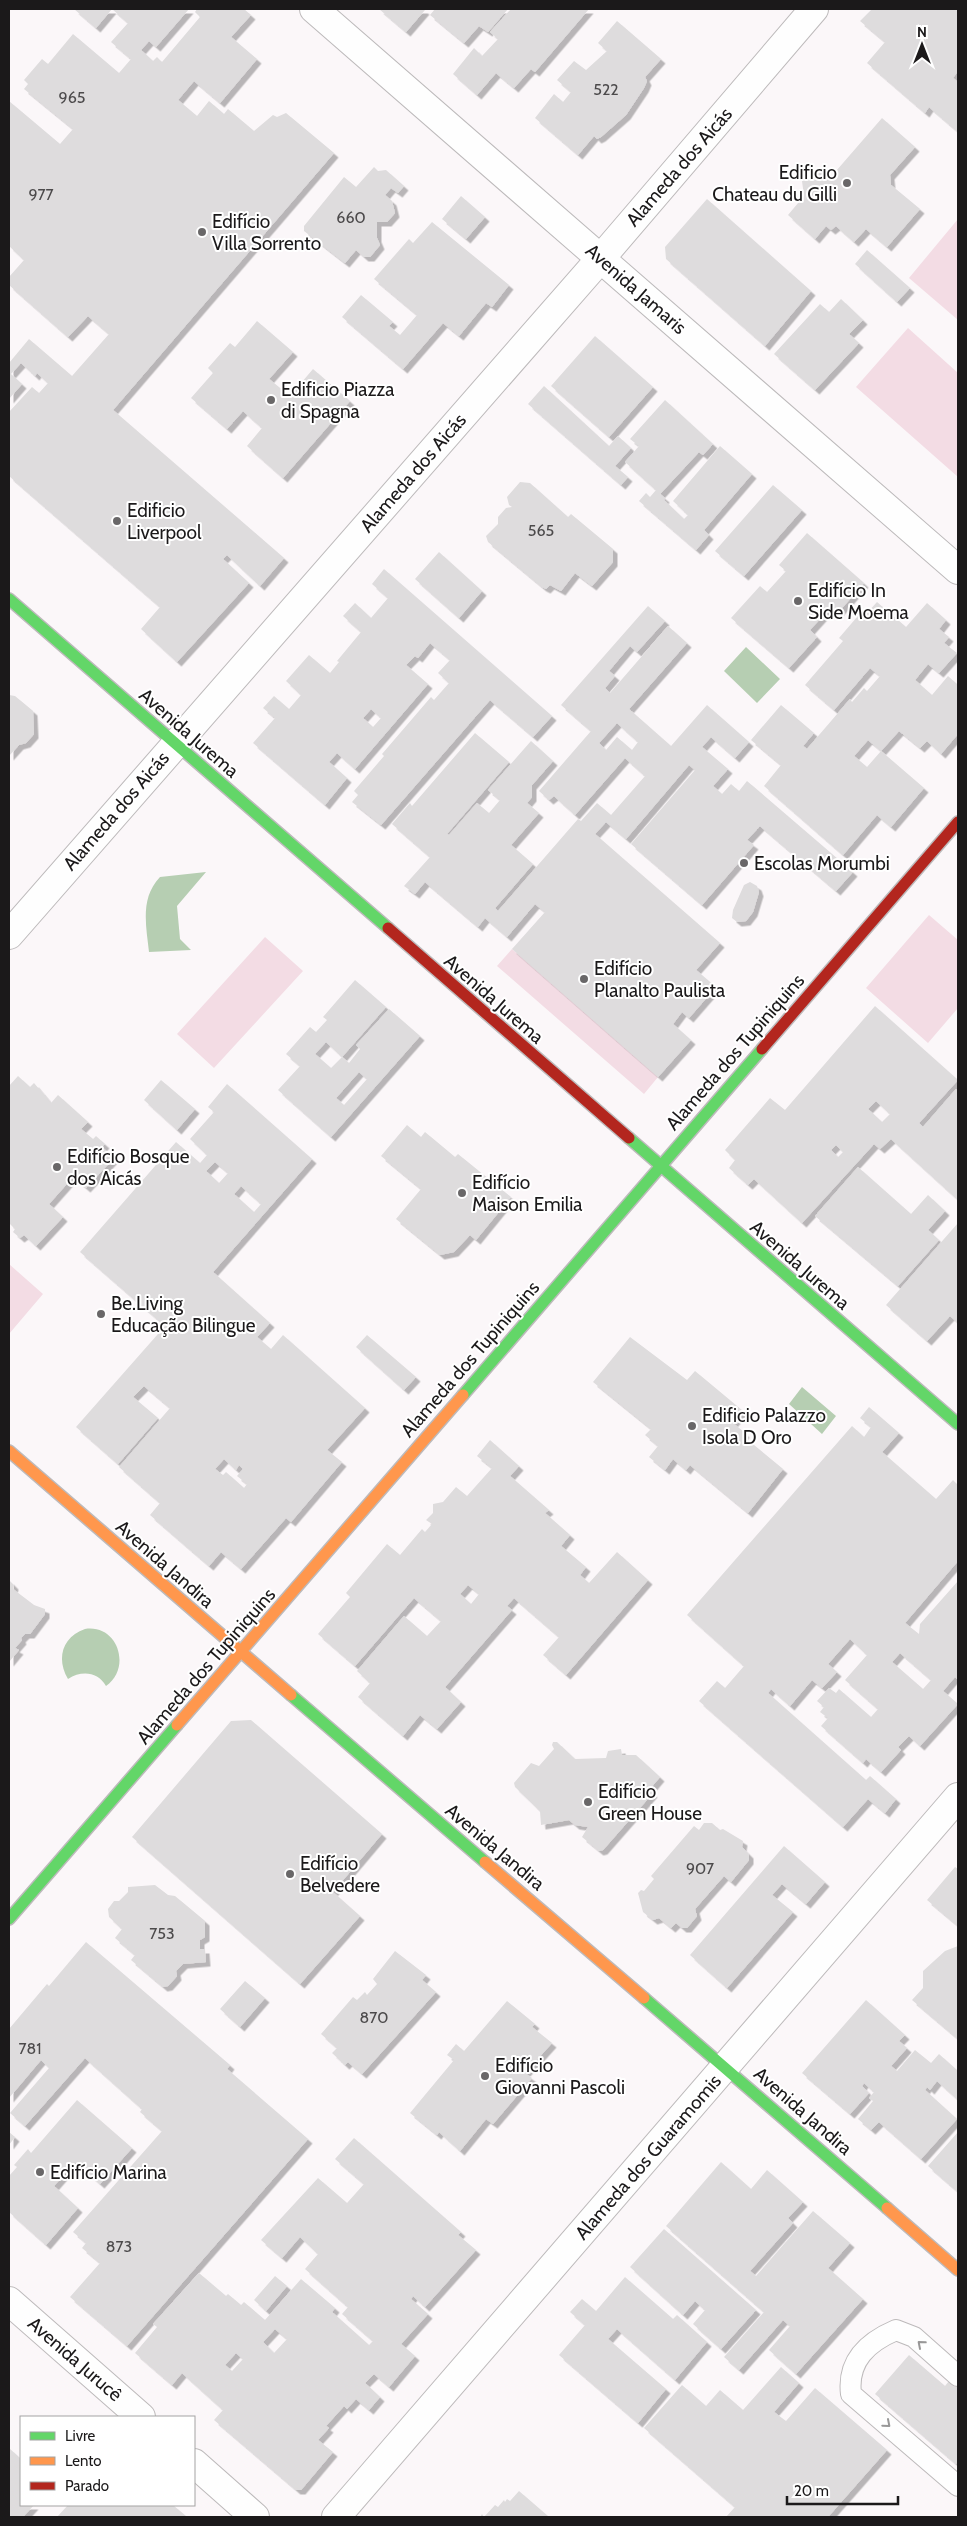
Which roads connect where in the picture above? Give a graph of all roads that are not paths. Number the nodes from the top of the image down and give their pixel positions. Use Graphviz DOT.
graph roads {
  1 [pos="314,9"];
  2 [pos="814,9"];
  3 [pos="601,258"];
  4 [pos="958,570"];
  5 [pos="9,599"];
  6 [pos="175,744"];
  7 [pos="958,822"];
  8 [pos="9,934"];
  9 [pos="659,1166"];
  10 [pos="958,1424"];
  11 [pos="9,1451"];
  12 [pos="240,1653"];
  13 [pos="958,1797"];
  14 [pos="9,1919"];
  15 [pos="726,2067"];
  16 [pos="958,2270"];
  17 [pos="9,2301"];
  18 [pos="958,2376"];
  19 [pos="140,2416"];
  20 [pos="195,2464"];
  21 [pos="958,2486"];
  22 [pos="255,2517"];
  23 [pos="336,2517"];
  1 -- 3 [label="street, Avenida Jamaris"];
  2 -- 3 [label="street, Alameda dos Aicás"];
  3 -- 4 [label="street, Avenida Jamaris"];
  3 -- 6 [label="street, Alameda dos Aicás"];
  5 -- 6 [label="street, Avenida Jurema"];
  6 -- 8 [label="street, Alameda dos Aicás"];
  6 -- 9 [label="street, Avenida Jurema"];
  7 -- 9 [label="street, Alameda dos Tupiniquins"];
  9 -- 10 [label="street, Avenida Jurema"];
  9 -- 12 [label="street, Alameda dos Tupiniquins"];
  11 -- 12 [label="street, Avenida Jandira"];
  12 -- 14 [label="street, Alameda dos Tupiniquins"];
  12 -- 15 [label="street, Avenida Jandira"];
  13 -- 15 [label="street, Alameda dos Guaramomis"];
  15 -- 16 [label="street, Avenida Jandira"];
  15 -- 23 [label="street, Alameda dos Guaramomis"];
  17 -- 19 [label="street, Avenida Jurucê"];
  18 -- 21 [label="lane, one-way"];
  20 -- 22 [label="street"];
}
